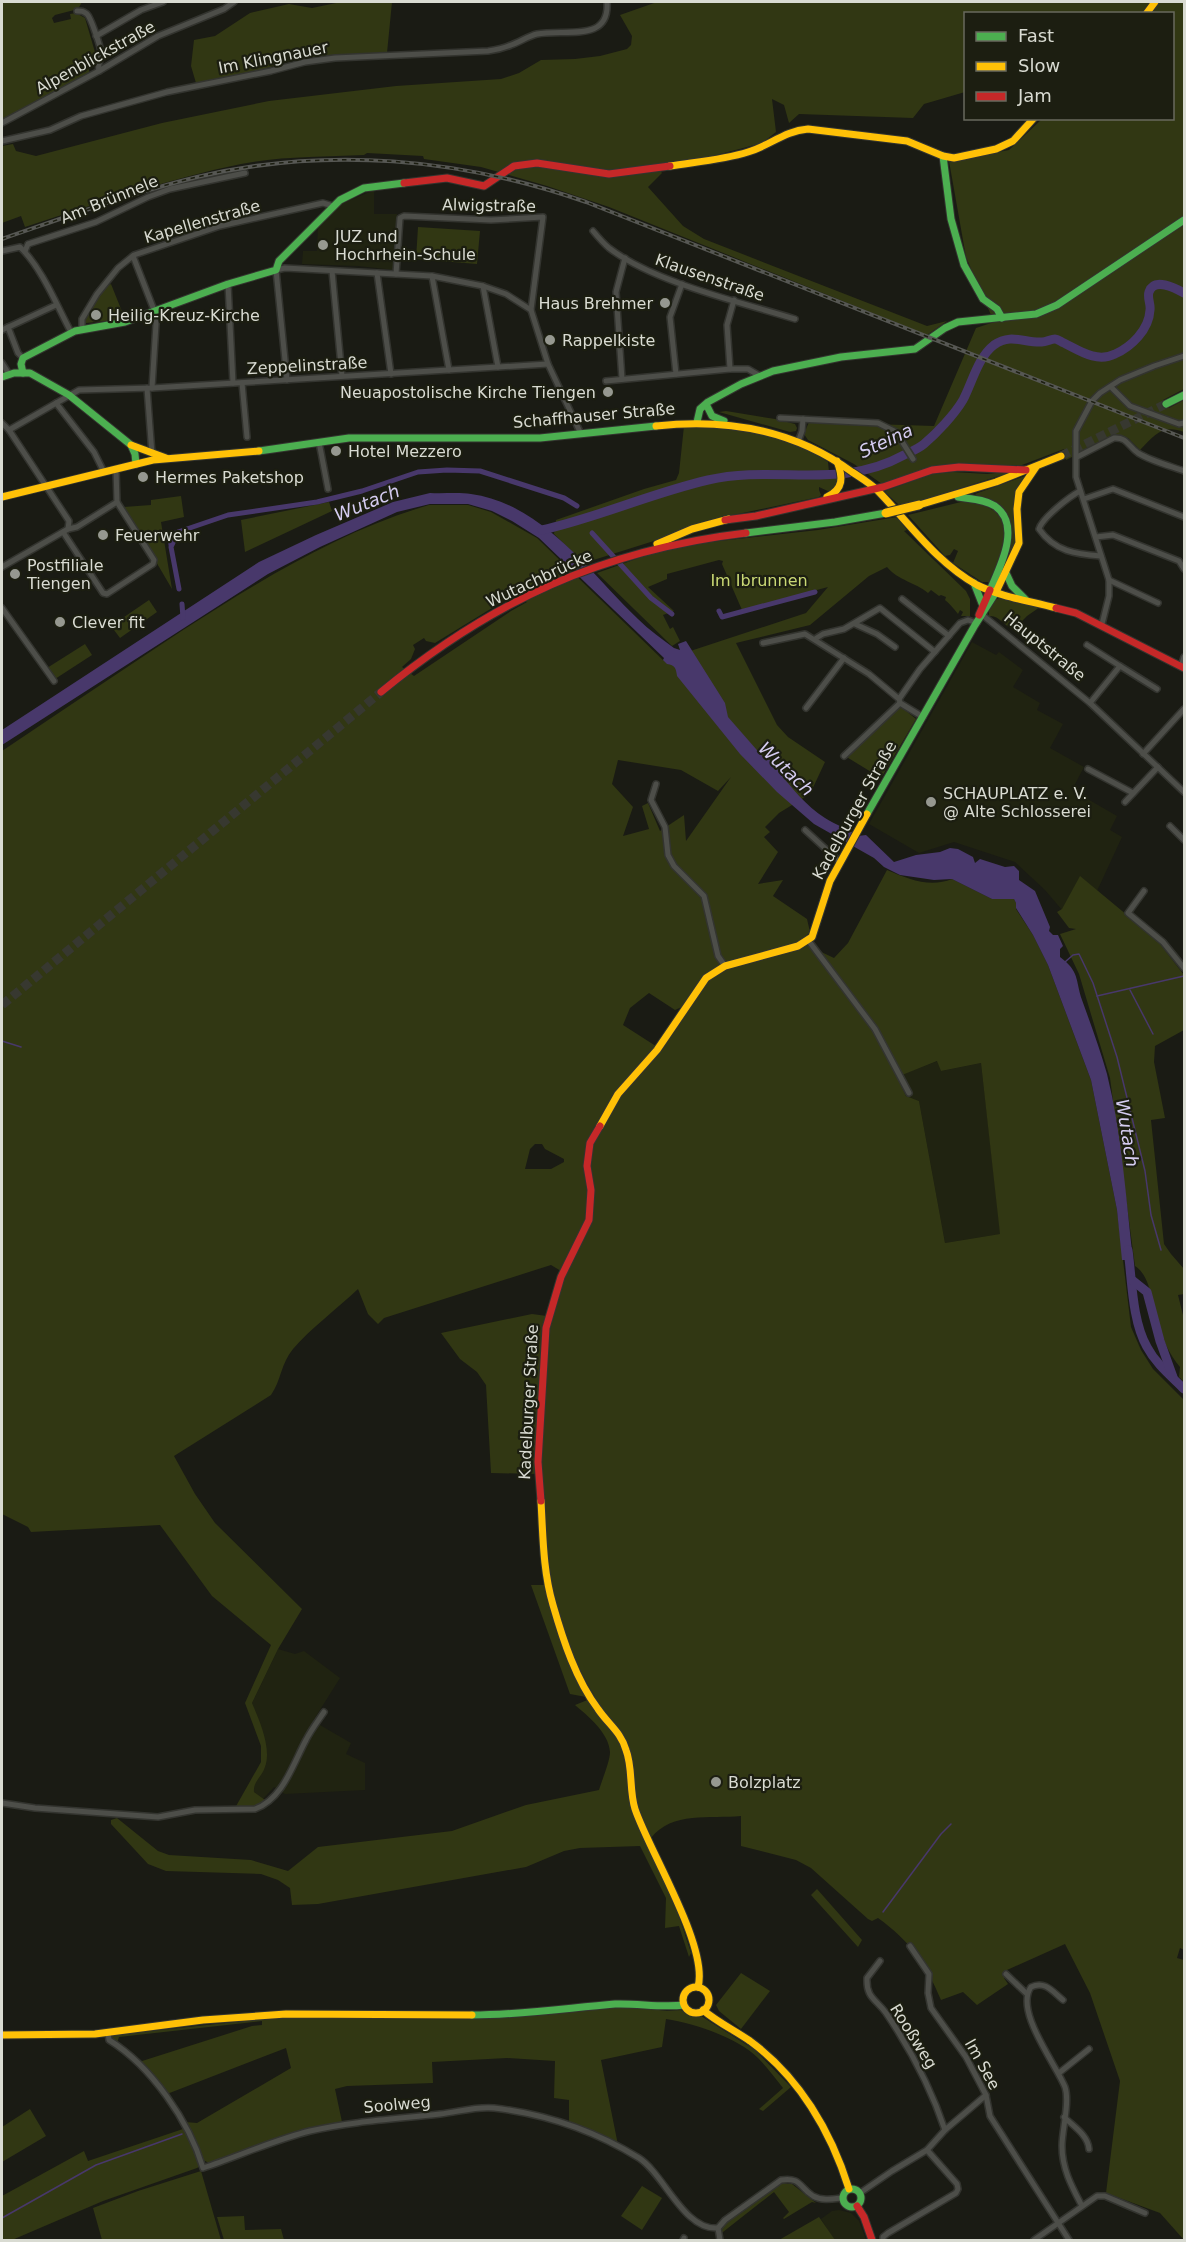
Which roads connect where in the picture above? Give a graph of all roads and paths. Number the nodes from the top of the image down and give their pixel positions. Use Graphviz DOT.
graph roads {
  1 [pos="163,2"];
  2 [pos="234,2"];
  3 [pos="607,2"];
  4 [pos="77,11"];
  5 [pos="96,36"];
  6 [pos="99,71"];
  7 [pos="1032,120"];
  8 [pos="2,123"];
  9 [pos="2,141"];
  10 [pos="944,156"];
  11 [pos="245,173"];
  12 [pos="333,206"];
  13 [pos="1185,219"];
  14 [pos="593,231"];
  15 [pos="2,251"];
  16 [pos="25,251"];
  17 [pos="133,256"];
  18 [pos="625,258"];
  19 [pos="276,270"];
  20 [pos="332,271"];
  21 [pos="377,273"];
  22 [pos="396,274"];
  23 [pos="432,276"];
  24 [pos="228,284"];
  25 [pos="682,284"];
  26 [pos="483,286"];
  27 [pos="734,300"];
  28 [pos="56,305"];
  29 [pos="154,310"];
  30 [pos="531,310"];
  31 [pos="1002,318"];
  32 [pos="795,319"];
  33 [pos="8,327"];
  34 [pos="82,328"];
  35 [pos="2,330"];
  36 [pos="71,332"];
  37 [pos="1185,356"];
  38 [pos="23,358"];
  39 [pos="2,363"];
  40 [pos="548,364"];
  41 [pos="498,367"];
  42 [pos="730,369"];
  43 [pos="449,370"];
  44 [pos="23,373"];
  45 [pos="391,374"];
  46 [pos="676,374"];
  47 [pos="5,376"];
  48 [pos="342,376"];
  49 [pos="760,376"];
  50 [pos="622,379"];
  51 [pos="287,380"];
  52 [pos="606,381"];
  53 [pos="242,382"];
  54 [pos="233,383"];
  55 [pos="1111,387"];
  56 [pos="149,388"];
  57 [pos="69,395"];
  58 [pos="1185,395"];
  59 [pos="56,403"];
  60 [pos="708,404"];
  61 [pos="1166,404"];
  62 [pos="780,418"];
  63 [pos="803,419"];
  64 [pos="702,422"];
  65 [pos="2,423"];
  66 [pos="1185,423"];
  67 [pos="732,424"];
  68 [pos="9,430"];
  69 [pos="581,434"];
  70 [pos="247,437"];
  71 [pos="319,442"];
  72 [pos="798,442"];
  73 [pos="131,445"];
  74 [pos="152,454"];
  75 [pos="1061,456"];
  76 [pos="1077,457"];
  77 [pos="168,458"];
  78 [pos="913,459"];
  79 [pos="136,464"];
  80 [pos="839,464"];
  81 [pos="1037,465"];
  82 [pos="116,469"];
  83 [pos="1026,470"];
  84 [pos="1185,471"];
  85 [pos="104,472"];
  86 [pos="45,487"];
  87 [pos="328,489"];
  88 [pos="876,489"];
  89 [pos="1080,491"];
  90 [pos="2,497"];
  91 [pos="950,497"];
  92 [pos="1083,499"];
  93 [pos="117,502"];
  94 [pos="1185,517"];
  95 [pos="724,520"];
  96 [pos="65,531"];
  97 [pos="1096,537"];
  98 [pos="641,552"];
  99 [pos="1101,556"];
  100 [pos="2,567"];
  101 [pos="1185,569"];
  102 [pos="1006,573"];
  103 [pos="1109,580"];
  104 [pos="974,582"];
  105 [pos="993,591"];
  106 [pos="902,598"];
  107 [pos="1026,600"];
  108 [pos="1158,603"];
  109 [pos="2,608"];
  110 [pos="980,614"];
  111 [pos="855,624"];
  112 [pos="1101,624"];
  113 [pos="949,636"];
  114 [pos="814,639"];
  115 [pos="763,643"];
  116 [pos="1087,645"];
  117 [pos="895,647"];
  118 [pos="936,652"];
  119 [pos="844,658"];
  120 [pos="1184,664"];
  121 [pos="1120,666"];
  122 [pos="54,681"];
  123 [pos="1157,689"];
  124 [pos="381,692"];
  125 [pos="900,701"];
  126 [pos="1090,703"];
  127 [pos="806,708"];
  128 [pos="1185,709"];
  129 [pos="922,717"];
  130 [pos="1143,754"];
  131 [pos="844,756"];
  132 [pos="1158,767"];
  133 [pos="1088,769"];
  134 [pos="656,784"];
  135 [pos="1184,790"];
  136 [pos="1133,794"];
  137 [pos="1125,802"];
  138 [pos="1170,826"];
  139 [pos="806,830"];
  140 [pos="1183,836"];
  141 [pos="840,862"];
  142 [pos="1144,891"];
  143 [pos="808,940"];
  144 [pos="725,966"];
  145 [pos="1185,969"];
  146 [pos="909,1093"];
  147 [pos="324,1712"];
  148 [pos="2,1803"];
  149 [pos="910,1946"];
  150 [pos="880,1961"];
  151 [pos="1006,1974"];
  152 [pos="698,1988"];
  153 [pos="1027,1994"];
  154 [pos="1063,2000"];
  155 [pos="684,2005"];
  156 [pos="703,2010"];
  157 [pos="108,2032"];
  158 [pos="2,2034"];
  159 [pos="1089,2049"];
  160 [pos="1059,2073"];
  161 [pos="986,2095"];
  162 [pos="1064,2117"];
  163 [pos="945,2130"];
  164 [pos="1089,2149"];
  165 [pos="927,2150"];
  166 [pos="849,2189"];
  167 [pos="860,2193"];
  168 [pos="842,2198"];
  169 [pos="857,2206"];
  170 [pos="1082,2206"];
  171 [pos="1145,2213"];
  172 [pos="1059,2223"];
  173 [pos="718,2228"];
  174 [pos="720,2241"];
  175 [pos="872,2241"];
  176 [pos="883,2241"];
  177 [pos="1034,2241"];
  178 [pos="1069,2241"];
  1 -- 5 [label="street"];
  2 -- 6 [label="street, Alpenblickstraße"];
  3 -- 9 [label="street, Im Klingnauer"];
  4 -- 5 [label="street"];
  5 -- 6 [label="street"];
  6 -- 8 [label="street, Alpenblickstraße"];
  7 -- 10 [label="main road"];
  10 -- 12 [label="main road"];
  10 -- 31 [label="main road"];
  11 -- 16 [label="street, Am Brünnele"];
  12 -- 17 [label="street, Kapellenstraße"];
  12 -- 19 [label="main road"];
  13 -- 31 [label="main road"];
  14 -- 18 [label="street, Klausenstraße"];
  15 -- 16 [label="street, Am Brünnele"];
  16 -- 28 [label="street"];
  17 -- 29 [label="street"];
  17 -- 34 [label="street, Kapellenstraße"];
  18 -- 25 [label="street, Klausenstraße"];
  18 -- 50 [label="street"];
  19 -- 20 [label="street"];
  19 -- 24 [label="main road"];
  19 -- 51 [label="street"];
  20 -- 21 [label="street"];
  20 -- 48 [label="street"];
  21 -- 22 [label="street"];
  21 -- 45 [label="street"];
  22 -- 23 [label="street"];
  22 -- 30 [label="street, Alwigstraße"];
  23 -- 26 [label="street"];
  23 -- 43 [label="street"];
  24 -- 29 [label="main road"];
  24 -- 54 [label="street"];
  25 -- 27 [label="street, Klausenstraße"];
  25 -- 46 [label="street"];
  26 -- 30 [label="street"];
  26 -- 41 [label="street"];
  27 -- 32 [label="street, Klausenstraße"];
  27 -- 42 [label="street"];
  28 -- 33 [label="street"];
  28 -- 36 [label="street"];
  29 -- 34 [label="main road"];
  29 -- 56 [label="street"];
  30 -- 40 [label="street"];
  31 -- 49 [label="main road"];
  33 -- 35 [label="street"];
  33 -- 38 [label="street"];
  34 -- 36 [label="main road"];
  36 -- 38 [label="main road"];
  37 -- 55 [label="street"];
  38 -- 44 [label="main road"];
  39 -- 47 [label="street"];
  40 -- 41 [label="street, Zeppelinstraße"];
  40 -- 69 [label="street"];
  41 -- 43 [label="street, Zeppelinstraße"];
  42 -- 46 [label="street"];
  42 -- 49 [label="street"];
  43 -- 45 [label="street, Zeppelinstraße"];
  44 -- 47 [label="main road"];
  44 -- 57 [label="main road"];
  45 -- 48 [label="street, Zeppelinstraße"];
  46 -- 50 [label="street"];
  48 -- 51 [label="street, Zeppelinstraße"];
  49 -- 60 [label="main road"];
  50 -- 52 [label="street"];
  51 -- 53 [label="street, Zeppelinstraße"];
  53 -- 54 [label="street, Zeppelinstraße"];
  53 -- 70 [label="street"];
  54 -- 56 [label="street, Zeppelinstraße"];
  55 -- 66 [label="street"];
  55 -- 76 [label="street"];
  56 -- 57 [label="street, Zeppelinstraße"];
  56 -- 74 [label="street"];
  57 -- 59 [label="street"];
  57 -- 73 [label="main road"];
  58 -- 61 [label="main road"];
  59 -- 68 [label="street"];
  59 -- 85 [label="street"];
  60 -- 64 [label="main road"];
  60 -- 67 [label="main road"];
  62 -- 63 [label="street"];
  63 -- 72 [label="street"];
  63 -- 78 [label="street"];
  64 -- 67 [label="main road, Schaffhauser Straße"];
  64 -- 69 [label="main road, Schaffhauser Straße"];
  65 -- 68 [label="street"];
  67 -- 72 [label="main road, Schaffhauser Straße"];
  68 -- 86 [label="street"];
  69 -- 71 [label="main road, Schaffhauser Straße"];
  71 -- 77 [label="main road, Schaffhauser Straße"];
  71 -- 87 [label="street"];
  72 -- 80 [label="main road, Schaffhauser Straße"];
  73 -- 74 [label="main road"];
  73 -- 79 [label="main road"];
  74 -- 77 [label="main road"];
  75 -- 81 [label="main road"];
  76 -- 84 [label="street"];
  76 -- 89 [label="street"];
  77 -- 79 [label="main road, Schaffhauser Straße"];
  79 -- 82 [label="main road, Schaffhauser Straße"];
  80 -- 88 [label="main road, Schaffhauser Straße"];
  80 -- 95 [label="main road"];
  81 -- 83 [label="main road"];
  81 -- 102 [label="main road"];
  82 -- 85 [label="main road, Schaffhauser Straße"];
  82 -- 93 [label="street"];
  83 -- 88 [label="main road"];
  83 -- 91 [label="main road"];
  85 -- 86 [label="main road, Schaffhauser Straße"];
  86 -- 90 [label="main road, Schaffhauser Straße"];
  86 -- 96 [label="street"];
  88 -- 95 [label="main road"];
  88 -- 104 [label="main road, Schaffhauser Straße"];
  89 -- 92 [label="street"];
  89 -- 99 [label="street"];
  91 -- 98 [label="main road, bridge"];
  91 -- 105 [label="main road"];
  92 -- 94 [label="street"];
  92 -- 97 [label="street"];
  93 -- 96 [label="street"];
  93 -- 96 [label="street"];
  95 -- 98 [label="main road"];
  96 -- 100 [label="street"];
  97 -- 99 [label="street"];
  97 -- 101 [label="street"];
  98 -- 124 [label="main road, Wutachbrücke"];
  99 -- 103 [label="street"];
  102 -- 105 [label="main road"];
  102 -- 107 [label="main road"];
  103 -- 108 [label="street"];
  103 -- 112 [label="street"];
  104 -- 105 [label="main road, Schaffhauser Straße"];
  104 -- 110 [label="main road"];
  105 -- 107 [label="main road, Schaffhauser Straße"];
  105 -- 110 [label="main road, Kadelburger Straße"];
  106 -- 113 [label="street"];
  107 -- 112 [label="main road, Schaffhauser Straße"];
  109 -- 122 [label="street"];
  110 -- 113 [label="street"];
  110 -- 126 [label="street, Hauptstraße"];
  110 -- 129 [label="main road, Kadelburger Straße"];
  111 -- 114 [label="street"];
  111 -- 117 [label="street"];
  111 -- 118 [label="street"];
  112 -- 120 [label="main road, Schaffhauser Straße"];
  113 -- 118 [label="street"];
  114 -- 115 [label="street"];
  114 -- 119 [label="street"];
  116 -- 121 [label="street, Hauptstraße"];
  118 -- 125 [label="street"];
  119 -- 125 [label="street"];
  119 -- 127 [label="street"];
  121 -- 123 [label="street, Hauptstraße"];
  121 -- 126 [label="street, Hauptstraße"];
  125 -- 129 [label="street"];
  125 -- 131 [label="street"];
  126 -- 130 [label="street, Hauptstraße"];
  128 -- 130 [label="street"];
  129 -- 141 [label="main road, Kadelburger Straße"];
  130 -- 132 [label="street, Hauptstraße"];
  132 -- 135 [label="street, Hauptstraße"];
  132 -- 136 [label="street"];
  133 -- 136 [label="street"];
  134 -- 144 [label="street"];
  136 -- 137 [label="street"];
  138 -- 140 [label="street"];
  139 -- 141 [label="street"];
  141 -- 143 [label="main road, Kadelburger Straße"];
  142 -- 145 [label="street"];
  143 -- 144 [label="main road, Kadelburger Straße"];
  143 -- 146 [label="street"];
  144 -- 152 [label="main road, Kadelburger Straße"];
  147 -- 148 [label="street"];
  149 -- 161 [label="street, Im See"];
  150 -- 163 [label="street, Rooßweg"];
  151 -- 153 [label="street"];
  152 -- 155 [label="main road"];
  152 -- 156 [label="main road"];
  153 -- 154 [label="street"];
  153 -- 160 [label="street"];
  155 -- 156 [label="main road"];
  155 -- 157 [label="main road"];
  156 -- 166 [label="main road"];
  157 -- 158 [label="main road"];
  157 -- 173 [label="street, Soolweg"];
  159 -- 160 [label="street"];
  160 -- 162 [label="street"];
  161 -- 163 [label="street"];
  161 -- 172 [label="street, Im See"];
  162 -- 164 [label="street"];
  162 -- 170 [label="street"];
  163 -- 165 [label="street"];
  165 -- 167 [label="street"];
  165 -- 176 [label="street"];
  166 -- 167 [label="main road"];
  166 -- 168 [label="main road"];
  167 -- 169 [label="main road"];
  168 -- 169 [label="main road"];
  168 -- 173 [label="street"];
  169 -- 175 [label="main road"];
  170 -- 171 [label="street"];
  170 -- 172 [label="street"];
  172 -- 177 [label="street"];
  172 -- 178 [label="street, Im See"];
  173 -- 174 [label="street"];
}
